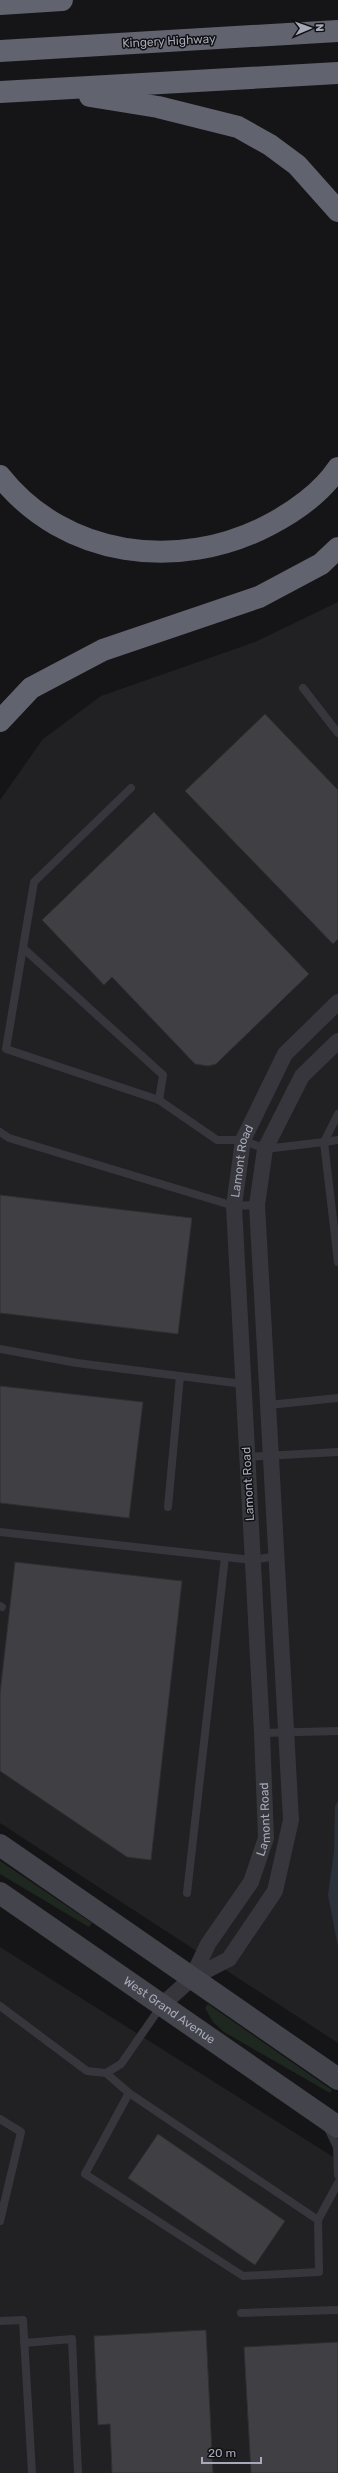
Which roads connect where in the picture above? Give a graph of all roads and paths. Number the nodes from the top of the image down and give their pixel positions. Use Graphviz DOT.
graph roads {
  1 [pos="62,0"];
  2 [pos="0,4"];
  3 [pos="338,31"];
  4 [pos="0,51"];
  5 [pos="338,73"];
  6 [pos="52,89"];
  7 [pos="0,92"];
  8 [pos="338,211"];
  9 [pos="338,468"];
  10 [pos="0,476"];
  11 [pos="338,548"];
  12 [pos="302,688"];
  13 [pos="0,720"];
  14 [pos="338,733"];
  15 [pos="131,788"];
  16 [pos="23,948"];
  17 [pos="338,1002"];
  18 [pos="338,1041"];
  19 [pos="160,1100"];
  20 [pos="338,1114"];
  21 [pos="0,1132"];
  22 [pos="243,1140"];
  23 [pos="338,1140"];
  24 [pos="324,1142"];
  25 [pos="266,1149"];
  26 [pos="257,1205"];
  27 [pos="234,1206"];
  28 [pos="338,1262"];
  29 [pos="0,1349"];
  30 [pos="180,1376"];
  31 [pos="243,1384"];
  32 [pos="338,1398"];
  33 [pos="268,1406"];
  34 [pos="338,1452"];
  35 [pos="272,1456"];
  36 [pos="247,1457"];
  37 [pos="168,1507"];
  38 [pos="0,1532"];
  39 [pos="277,1556"];
  40 [pos="225,1557"];
  41 [pos="252,1560"];
  42 [pos="338,1731"];
  43 [pos="287,1732"];
  44 [pos="262,1733"];
  45 [pos="0,1845"];
  46 [pos="0,1893"];
  47 [pos="187,1893"];
  48 [pos="192,1978"];
  49 [pos="162,2005"];
  50 [pos="0,2006"];
  51 [pos="106,2073"];
  52 [pos="338,2079"];
  53 [pos="129,2093"];
  54 [pos="0,2119"];
  55 [pos="330,2122"];
  56 [pos="338,2174"];
  57 [pos="338,2183"];
  58 [pos="318,2220"];
  59 [pos="0,2222"];
  60 [pos="338,2310"];
  61 [pos="242,2313"];
  62 [pos="0,2321"];
  63 [pos="24,2343"];
  64 [pos="32,2473"];
  65 [pos="78,2473"];
  1 -- 2 [label="highway"];
  3 -- 4 [label="highway, Kingery Highway"];
  5 -- 6 [label="highway"];
  6 -- 7 [label="highway"];
  6 -- 8 [label="highway"];
  9 -- 10 [label="highway"];
  11 -- 13 [label="highway"];
  12 -- 14 [label="lane"];
  15 -- 16 [label="lane"];
  16 -- 19 [label="lane"];
  16 -- 19 [label="lane"];
  17 -- 22 [label="street, Lamont Road"];
  18 -- 25 [label="street, Lamont Road"];
  19 -- 22 [label="lane"];
  20 -- 24 [label="lane"];
  21 -- 27 [label="lane"];
  22 -- 25 [label="lane"];
  22 -- 27 [label="street, Lamont Road"];
  23 -- 24 [label="lane"];
  24 -- 25 [label="lane"];
  24 -- 28 [label="lane"];
  25 -- 26 [label="street, Lamont Road"];
  26 -- 27 [label="lane"];
  26 -- 33 [label="street, Lamont Road"];
  27 -- 31 [label="street, Lamont Road"];
  29 -- 30 [label="lane"];
  30 -- 31 [label="lane"];
  30 -- 37 [label="lane"];
  31 -- 36 [label="street, Lamont Road"];
  32 -- 33 [label="lane"];
  33 -- 35 [label="street, Lamont Road"];
  34 -- 35 [label="lane"];
  35 -- 36 [label="lane"];
  35 -- 39 [label="street, Lamont Road"];
  36 -- 41 [label="street, Lamont Road"];
  38 -- 40 [label="lane"];
  39 -- 41 [label="lane"];
  39 -- 43 [label="street, Lamont Road"];
  40 -- 41 [label="lane"];
  40 -- 47 [label="lane"];
  41 -- 44 [label="street, Lamont Road"];
  42 -- 43 [label="lane"];
  43 -- 44 [label="lane"];
  43 -- 48 [label="street, Lamont Road"];
  44 -- 48 [label="street, Lamont Road"];
  45 -- 48 [label="main road"];
  46 -- 49 [label="main road, West Grand Avenue"];
  48 -- 49 [label="street, Lamont Road"];
  48 -- 52 [label="main road"];
  49 -- 51 [label="lane"];
  49 -- 55 [label="main road, West Grand Avenue"];
  50 -- 51 [label="lane"];
  51 -- 53 [label="lane"];
  53 -- 58 [label="lane"];
  53 -- 58 [label="lane"];
  54 -- 59 [label="lane"];
  55 -- 56 [label="lane"];
  57 -- 58 [label="lane"];
  60 -- 61 [label="lane"];
  62 -- 63 [label="lane"];
  63 -- 64 [label="lane"];
  63 -- 65 [label="lane"];
}
